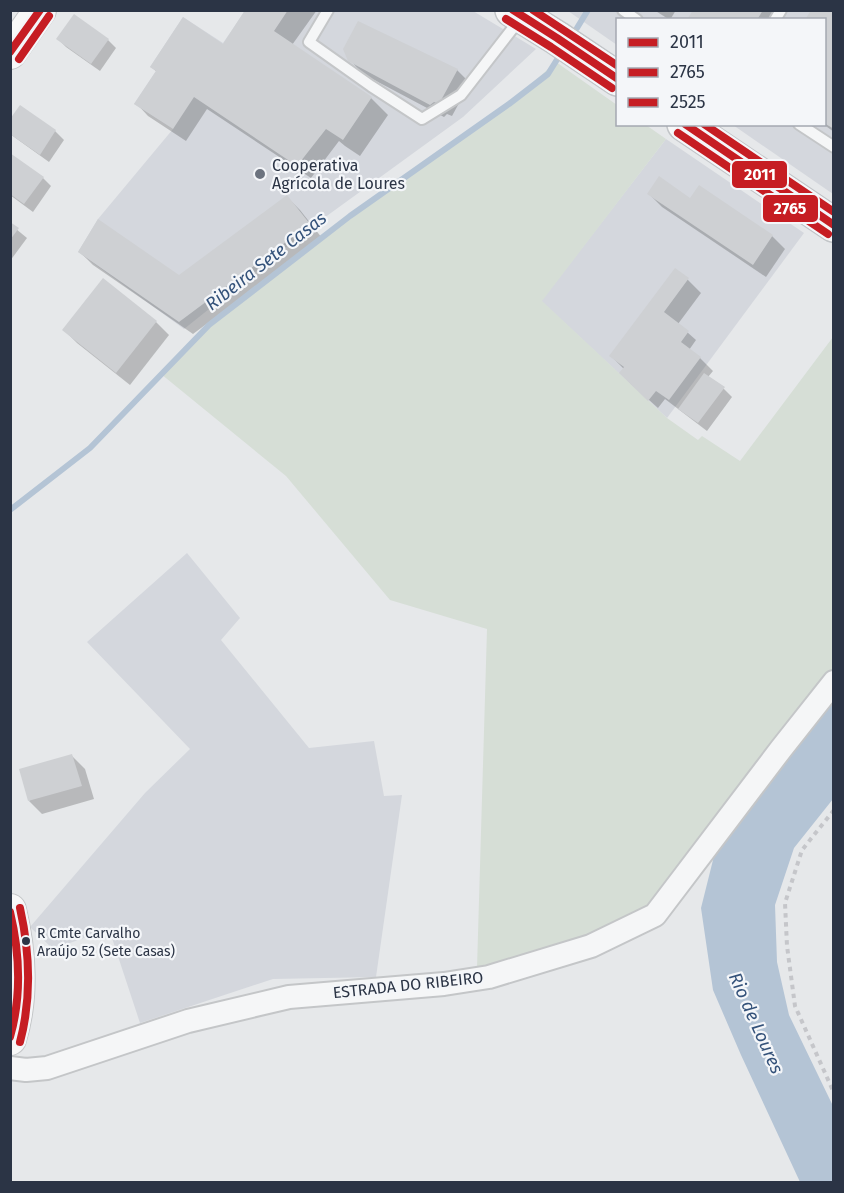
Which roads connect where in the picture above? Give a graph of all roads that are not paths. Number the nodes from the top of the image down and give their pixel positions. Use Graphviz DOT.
graph roads {
  1 [pos="40,10"];
  2 [pos="328,10"];
  3 [pos="517,13"];
  4 [pos="10,53"];
  5 [pos="616,78"];
  6 [pos="687,126"];
  7 [pos="802,126"];
  8 [pos="834,147"];
  9 [pos="834,225"];
  10 [pos="834,682"];
  11 [pos="10,910"];
  12 [pos="10,1040"];
  13 [pos="10,1068"];
  1 -- 4 [label="main road"];
  2 -- 3 [label="lane"];
  3 -- 5 [label="main road"];
  6 -- 9 [label="main road"];
  7 -- 8 [label="lane"];
  10 -- 13 [label="street, ESTRADA DO RIBEIRO"];
  11 -- 12 [label="main road"];
}
